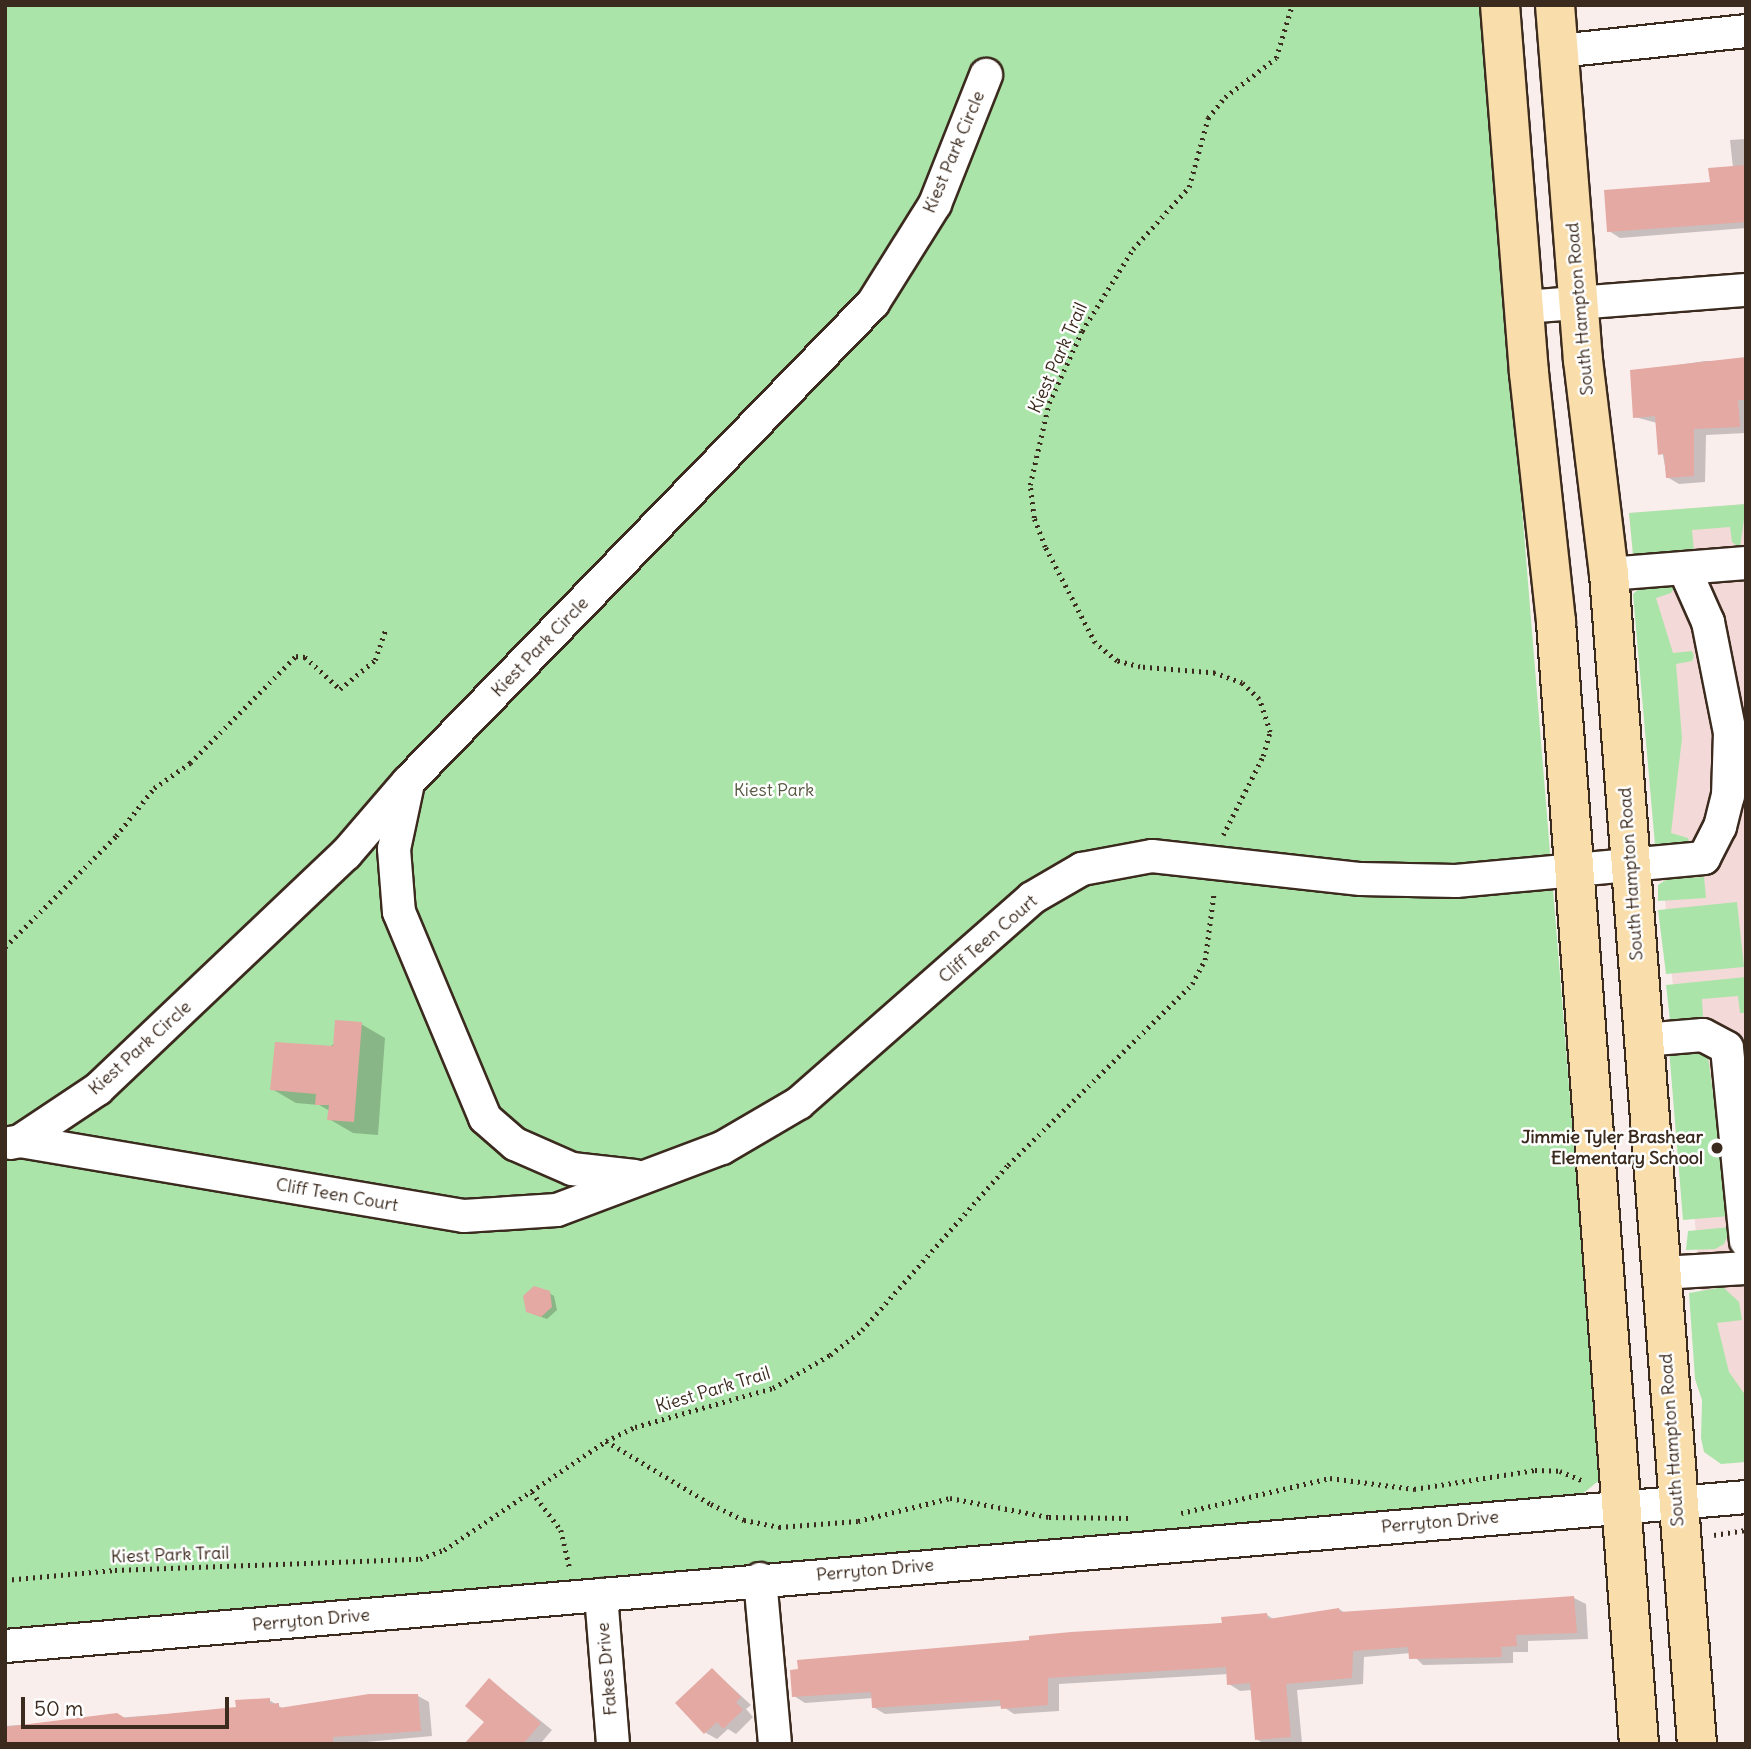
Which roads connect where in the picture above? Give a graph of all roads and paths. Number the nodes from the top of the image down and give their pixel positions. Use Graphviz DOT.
graph roads {
  1 [pos="1292,5"];
  2 [pos="1500,5"];
  3 [pos="1555,5"];
  4 [pos="1746,32"];
  5 [pos="1559,51"];
  6 [pos="986,75"];
  7 [pos="1746,290"];
  8 [pos="1578,306"];
  9 [pos="1524,307"];
  10 [pos="1746,563"];
  11 [pos="1684,568"];
  12 [pos="1609,573"];
  13 [pos="385,631"];
  14 [pos="408,782"];
  15 [pos="1221,840"];
  16 [pos="1630,866"];
  17 [pos="1574,870"];
  18 [pos="1214,887"];
  19 [pos="5,947"];
  20 [pos="1643,1040"];
  21 [pos="13,1142"];
  22 [pos="650,1176"];
  23 [pos="1746,1241"];
  24 [pos="1746,1268"];
  25 [pos="1660,1273"];
  26 [pos="606,1441"];
  27 [pos="532,1492"];
  28 [pos="1606,1496"];
  29 [pos="1746,1497"];
  30 [pos="1676,1503"];
  31 [pos="1170,1515"];
  32 [pos="1144,1518"];
  33 [pos="1746,1530"];
  34 [pos="1710,1537"];
  35 [pos="760,1579"];
  36 [pos="5,1580"];
  37 [pos="572,1580"];
  38 [pos="601,1595"];
  39 [pos="5,1646"];
  40 [pos="613,1744"];
  41 [pos="775,1744"];
  42 [pos="1639,1744"];
  43 [pos="1698,1744"];
  1 -- 15 [label="path, Kiest Park Trail"];
  2 -- 9 [label="main road"];
  3 -- 5 [label="main road, South Hampton Road"];
  4 -- 5 [label="street"];
  5 -- 8 [label="main road, South Hampton Road"];
  6 -- 14 [label="street, Kiest Park Circle"];
  7 -- 8 [label="street"];
  8 -- 9 [label="street"];
  8 -- 12 [label="main road, South Hampton Road"];
  9 -- 17 [label="main road"];
  10 -- 11 [label="street"];
  11 -- 12 [label="street"];
  11 -- 16 [label="street, Cliff Teen Court"];
  12 -- 16 [label="main road, South Hampton Road"];
  13 -- 19 [label="path"];
  14 -- 21 [label="street, Kiest Park Circle"];
  14 -- 22 [label="street, Cliff Teen Court"];
  16 -- 17 [label="street, Cliff Teen Court"];
  16 -- 20 [label="main road, South Hampton Road"];
  17 -- 22 [label="street, Cliff Teen Court"];
  17 -- 28 [label="main road"];
  18 -- 26 [label="path, Kiest Park Trail"];
  20 -- 23 [label="street"];
  20 -- 25 [label="main road, South Hampton Road"];
  21 -- 22 [label="street, Cliff Teen Court"];
  24 -- 25 [label="street"];
  25 -- 30 [label="main road, South Hampton Road"];
  26 -- 27 [label="path, Kiest Park Trail"];
  26 -- 32 [label="path"];
  27 -- 36 [label="path, Kiest Park Trail"];
  27 -- 37 [label="path"];
  28 -- 30 [label="street, Perryton Drive"];
  28 -- 31 [label="path"];
  28 -- 35 [label="street, Perryton Drive"];
  28 -- 42 [label="main road"];
  29 -- 30 [label="street, Perryton Drive"];
  30 -- 43 [label="main road, South Hampton Road"];
  33 -- 34 [label="path"];
  35 -- 38 [label="street, Perryton Drive"];
  35 -- 41 [label="street"];
  38 -- 39 [label="street, Perryton Drive"];
  38 -- 40 [label="street, Fakes Drive"];
}
